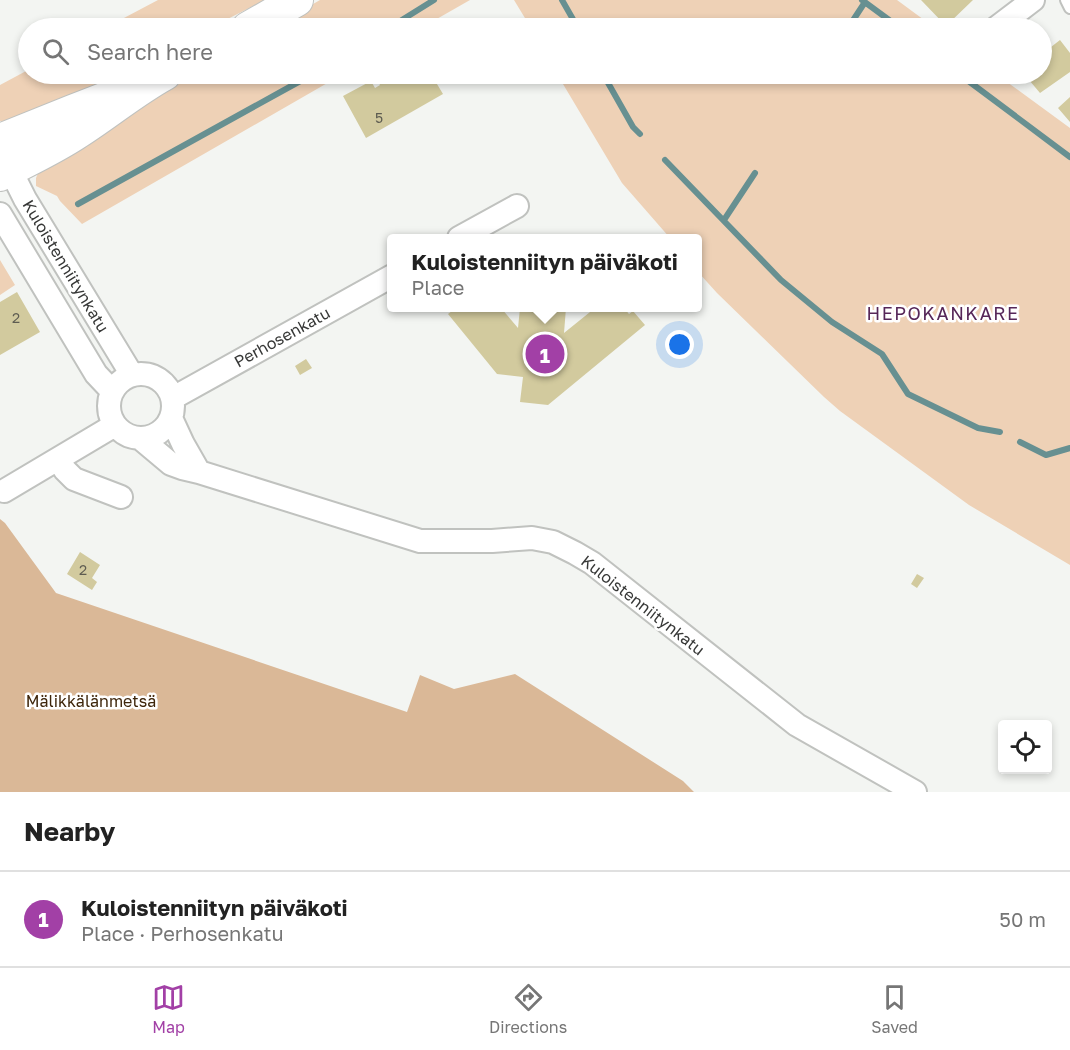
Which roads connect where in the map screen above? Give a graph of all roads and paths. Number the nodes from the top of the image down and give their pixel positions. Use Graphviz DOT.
graph roads {
  1 [pos="297,0"];
  2 [pos="1033,0"];
  3 [pos="1066,0"];
  4 [pos="1070,8"];
  5 [pos="266,18"];
  6 [pos="1009,18"];
  7 [pos="143,84"];
  8 [pos="149,84"];
  9 [pos="0,140"];
  10 [pos="3,168"];
  11 [pos="517,206"];
  12 [pos="0,214"];
  13 [pos="466,234"];
  14 [pos="387,279"];
  15 [pos="132,375"];
  16 [pos="112,392"];
  17 [pos="172,408"];
  18 [pos="115,425"];
  19 [pos="140,438"];
  20 [pos="58,459"];
  21 [pos="199,472"];
  22 [pos="4,491"];
  23 [pos="121,497"];
  24 [pos="915,792"];
  1 -- 5 [label="main road"];
  2 -- 6 [label="street"];
  3 -- 4 [label="lane"];
  7 -- 9 [label="main road"];
  8 -- 10 [label="main road"];
  10 -- 15 [label="street, Kuloistenniitynkatu"];
  11 -- 13 [label="street"];
  12 -- 16 [label="street, Kuloistenniitynkatu"];
  14 -- 17 [label="street, Perhosenkatu"];
  15 -- 16 [label="street"];
  15 -- 17 [label="street"];
  16 -- 18 [label="street"];
  17 -- 19 [label="street"];
  17 -- 21 [label="street"];
  18 -- 19 [label="street"];
  18 -- 20 [label="street"];
  19 -- 21 [label="street, Kuloistenniitynkatu"];
  20 -- 22 [label="street"];
  20 -- 23 [label="street"];
  21 -- 24 [label="street, Kuloistenniitynkatu"];
}
